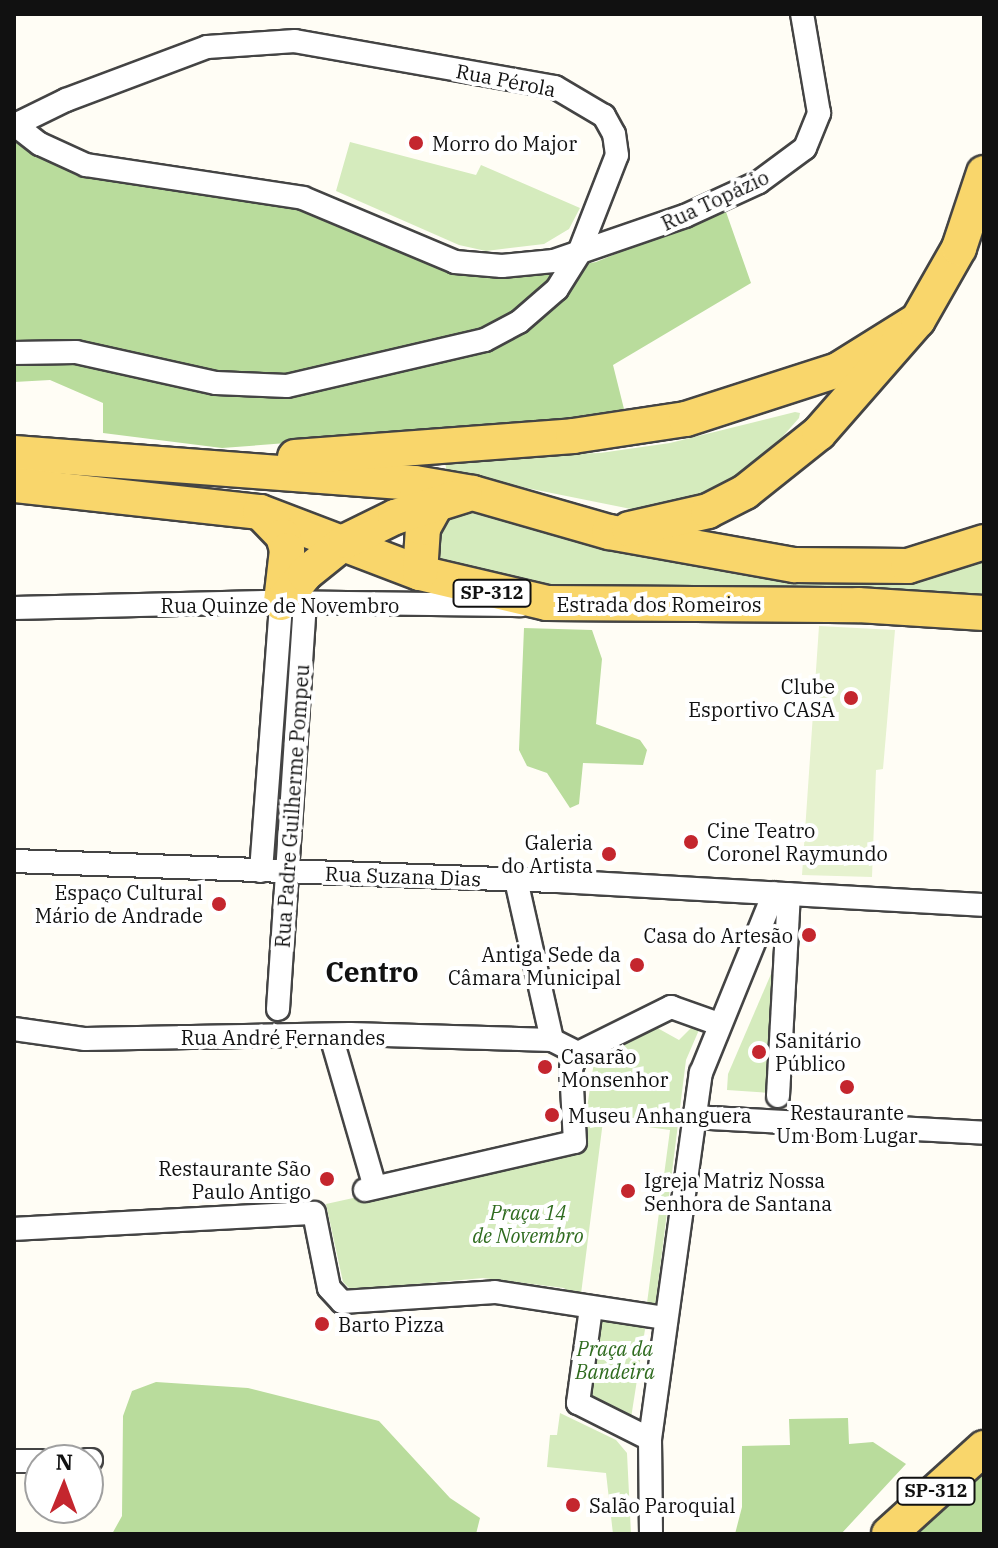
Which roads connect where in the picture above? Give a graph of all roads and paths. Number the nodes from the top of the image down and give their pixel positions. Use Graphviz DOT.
graph roads {
  1 [pos="802,14"];
  2 [pos="14,125"];
  3 [pos="984,173"];
  4 [pos="578,255"];
  5 [pos="918,320"];
  6 [pos="14,353"];
  7 [pos="14,453"];
  8 [pos="205,466"];
  9 [pos="14,485"];
  10 [pos="473,493"];
  11 [pos="437,503"];
  12 [pos="260,512"];
  13 [pos="609,532"];
  14 [pos="346,541"];
  15 [pos="984,542"];
  16 [pos="420,573"];
  17 [pos="293,603"];
  18 [pos="547,603"];
  19 [pos="14,608"];
  20 [pos="984,613"];
  21 [pos="14,861"];
  22 [pos="261,871"];
  23 [pos="286,872"];
  24 [pos="516,880"];
  25 [pos="782,894"];
  26 [pos="984,905"];
  27 [pos="278,1009"];
  28 [pos="719,1024"];
  29 [pos="14,1029"];
  30 [pos="331,1036"];
  31 [pos="552,1040"];
  32 [pos="578,1053"];
  33 [pos="778,1096"];
  34 [pos="693,1117"];
  35 [pos="984,1133"];
  36 [pos="14,1229"];
  37 [pos="591,1308"];
  38 [pos="664,1318"];
  39 [pos="650,1439"];
  40 [pos="984,1448"];
  41 [pos="651,1534"];
  42 [pos="889,1534"];
  1 -- 4 [label="street, Rua Topázio"];
  2 -- 4 [label="street, Rua Pérola"];
  2 -- 4 [label="street, Rua Pérola"];
  3 -- 5 [label="main road"];
  4 -- 6 [label="street"];
  5 -- 8 [label="main road"];
  5 -- 13 [label="main road"];
  7 -- 8 [label="main road"];
  8 -- 10 [label="main road"];
  9 -- 12 [label="main road, Estrada dos Romeiros / SP-312"];
  10 -- 11 [label="main road"];
  10 -- 13 [label="main road"];
  11 -- 14 [label="main road"];
  11 -- 16 [label="main road"];
  12 -- 14 [label="main road, Estrada dos Romeiros / SP-312"];
  12 -- 17 [label="main road"];
  13 -- 15 [label="main road"];
  14 -- 16 [label="main road, Estrada dos Romeiros / SP-312"];
  14 -- 17 [label="main road"];
  16 -- 18 [label="main road, Estrada dos Romeiros / SP-312"];
  17 -- 18 [label="street, Rua Quinze de Novembro"];
  17 -- 19 [label="street, Rua Quinze de Novembro"];
  17 -- 22 [label="street, Rua Padre Guilherme Pompeu"];
  17 -- 23 [label="street, Rua Padre Guilherme Pompeu"];
  18 -- 20 [label="main road, Estrada dos Romeiros / SP-312"];
  21 -- 22 [label="street, Rua Suzana Dias"];
  22 -- 23 [label="street, Rua Suzana Dias"];
  23 -- 24 [label="street, Rua Suzana Dias"];
  23 -- 27 [label="street, Rua Padre Guilherme Pompeu"];
  24 -- 25 [label="street, Rua Suzana Dias"];
  24 -- 31 [label="street"];
  25 -- 26 [label="street, Rua Suzana Dias"];
  25 -- 28 [label="street"];
  25 -- 33 [label="street"];
  28 -- 32 [label="street"];
  28 -- 34 [label="street"];
  29 -- 30 [label="street, Rua André Fernandes"];
  30 -- 31 [label="street, Rua André Fernandes"];
  30 -- 32 [label="street"];
  31 -- 32 [label="street"];
  34 -- 35 [label="street"];
  34 -- 38 [label="street"];
  36 -- 37 [label="street"];
  37 -- 38 [label="street"];
  37 -- 39 [label="street"];
  38 -- 39 [label="street"];
  39 -- 41 [label="street"];
  40 -- 42 [label="main road, SP-312"];
}
